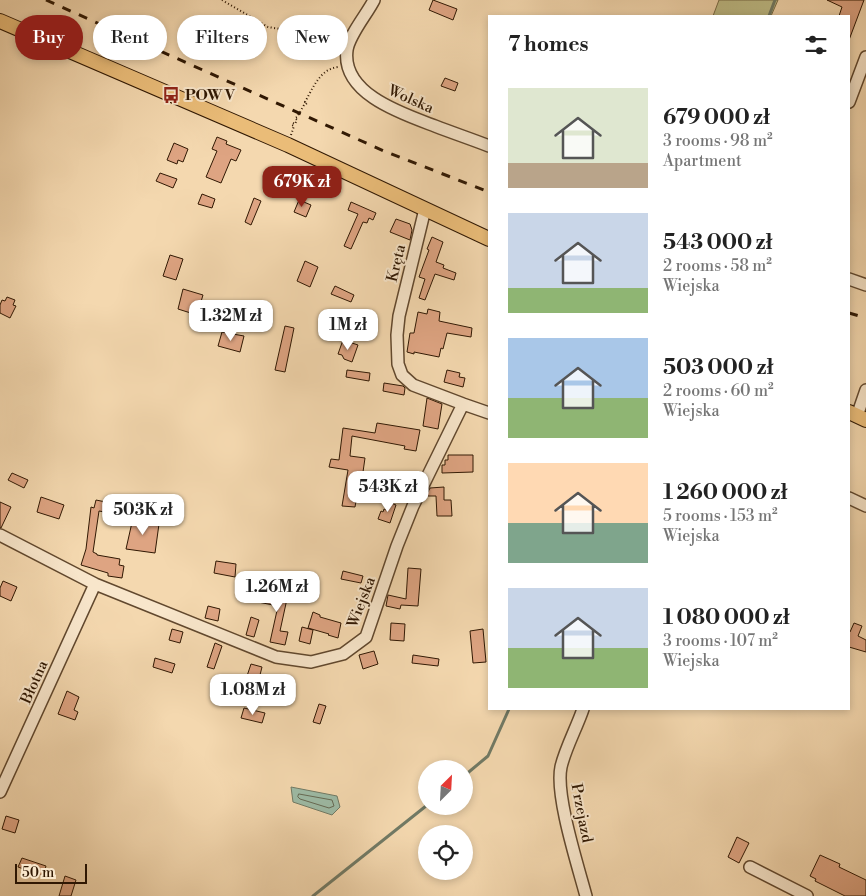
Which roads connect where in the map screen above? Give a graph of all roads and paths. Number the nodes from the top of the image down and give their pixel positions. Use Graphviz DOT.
graph roads {
  1 [pos="222,0"];
  2 [pos="374,0"];
  3 [pos="0,21"];
  4 [pos="866,57"];
  5 [pos="348,64"];
  6 [pos="850,99"];
  7 [pos="290,140"];
  8 [pos="488,146"];
  9 [pos="425,209"];
  10 [pos="488,239"];
  11 [pos="850,279"];
  12 [pos="866,285"];
  13 [pos="866,390"];
  14 [pos="463,404"];
  15 [pos="488,413"];
  16 [pos="857,416"];
  17 [pos="850,498"];
  18 [pos="866,506"];
  19 [pos="0,535"];
  20 [pos="94,584"];
  21 [pos="583,710"];
  22 [pos="0,792"];
  23 [pos="750,867"];
  24 [pos="586,896"];
  25 [pos="806,896"];
  1 -- 5 [label="path"];
  2 -- 5 [label="street"];
  3 -- 9 [label="main road"];
  4 -- 6 [label="street"];
  5 -- 7 [label="path"];
  5 -- 8 [label="street, Wolska"];
  9 -- 10 [label="main road"];
  9 -- 14 [label="street, Kręta"];
  11 -- 12 [label="street"];
  13 -- 16 [label="street"];
  14 -- 15 [label="street"];
  14 -- 20 [label="street, Wiejska"];
  17 -- 18 [label="street"];
  19 -- 20 [label="street, Wiejska"];
  20 -- 22 [label="street, Błotna"];
  21 -- 24 [label="street, Przejazd"];
  23 -- 25 [label="street"];
}
